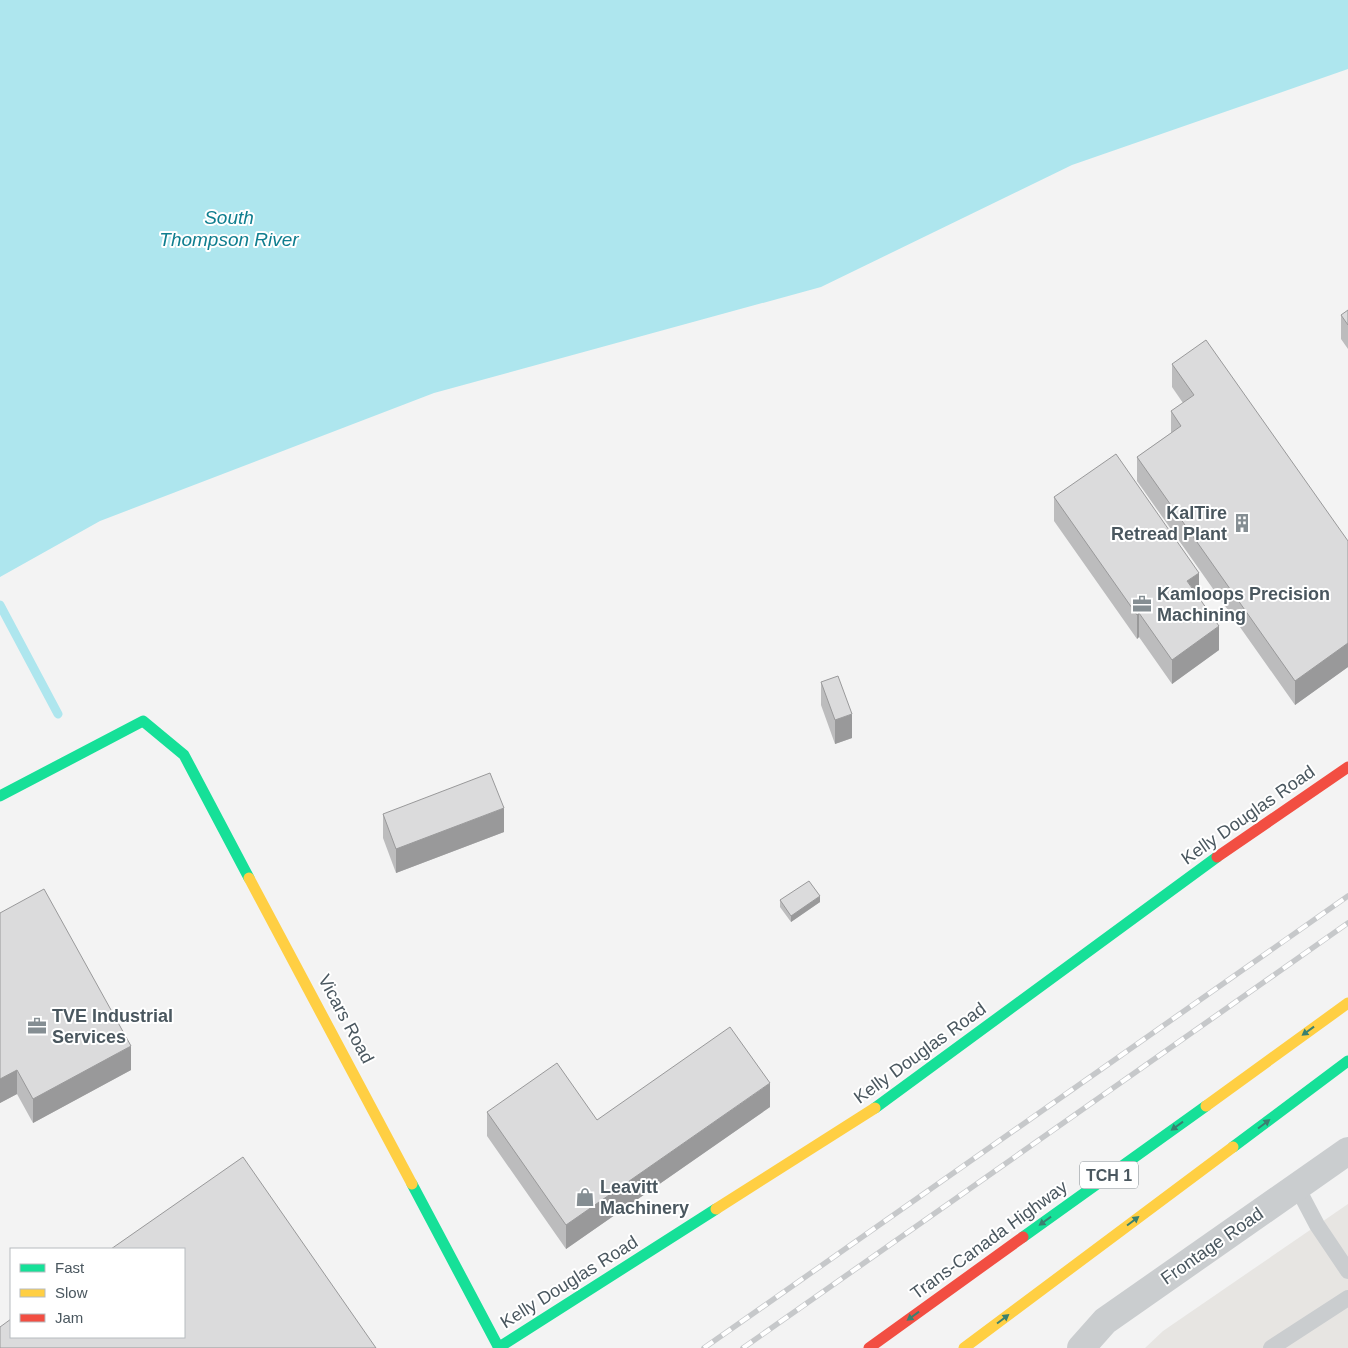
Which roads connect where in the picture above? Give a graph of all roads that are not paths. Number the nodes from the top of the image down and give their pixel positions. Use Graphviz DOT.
graph roads {
  1 [pos="1348,767"];
  2 [pos="0,796"];
  3 [pos="1348,1002"];
  4 [pos="1348,1061"];
  5 [pos="1348,1151"];
  6 [pos="1296,1187"];
  7 [pos="1348,1271"];
  8 [pos="1348,1298"];
  9 [pos="499,1348"];
  10 [pos="869,1348"];
  11 [pos="964,1348"];
  12 [pos="1081,1348"];
  13 [pos="1272,1348"];
  1 -- 9 [label="main road, Kelly Douglas Road"];
  2 -- 9 [label="main road, Vicars Road"];
  3 -- 10 [label="main road, Trans-Canada Highway / TCH 1, one-way"];
  11 -- 4 [label="main road, TCH 1, one-way"];
  5 -- 6 [label="street, Frontage Road"];
  6 -- 7 [label="lane"];
  6 -- 12 [label="street, Frontage Road"];
  8 -- 13 [label="lane"];
}
